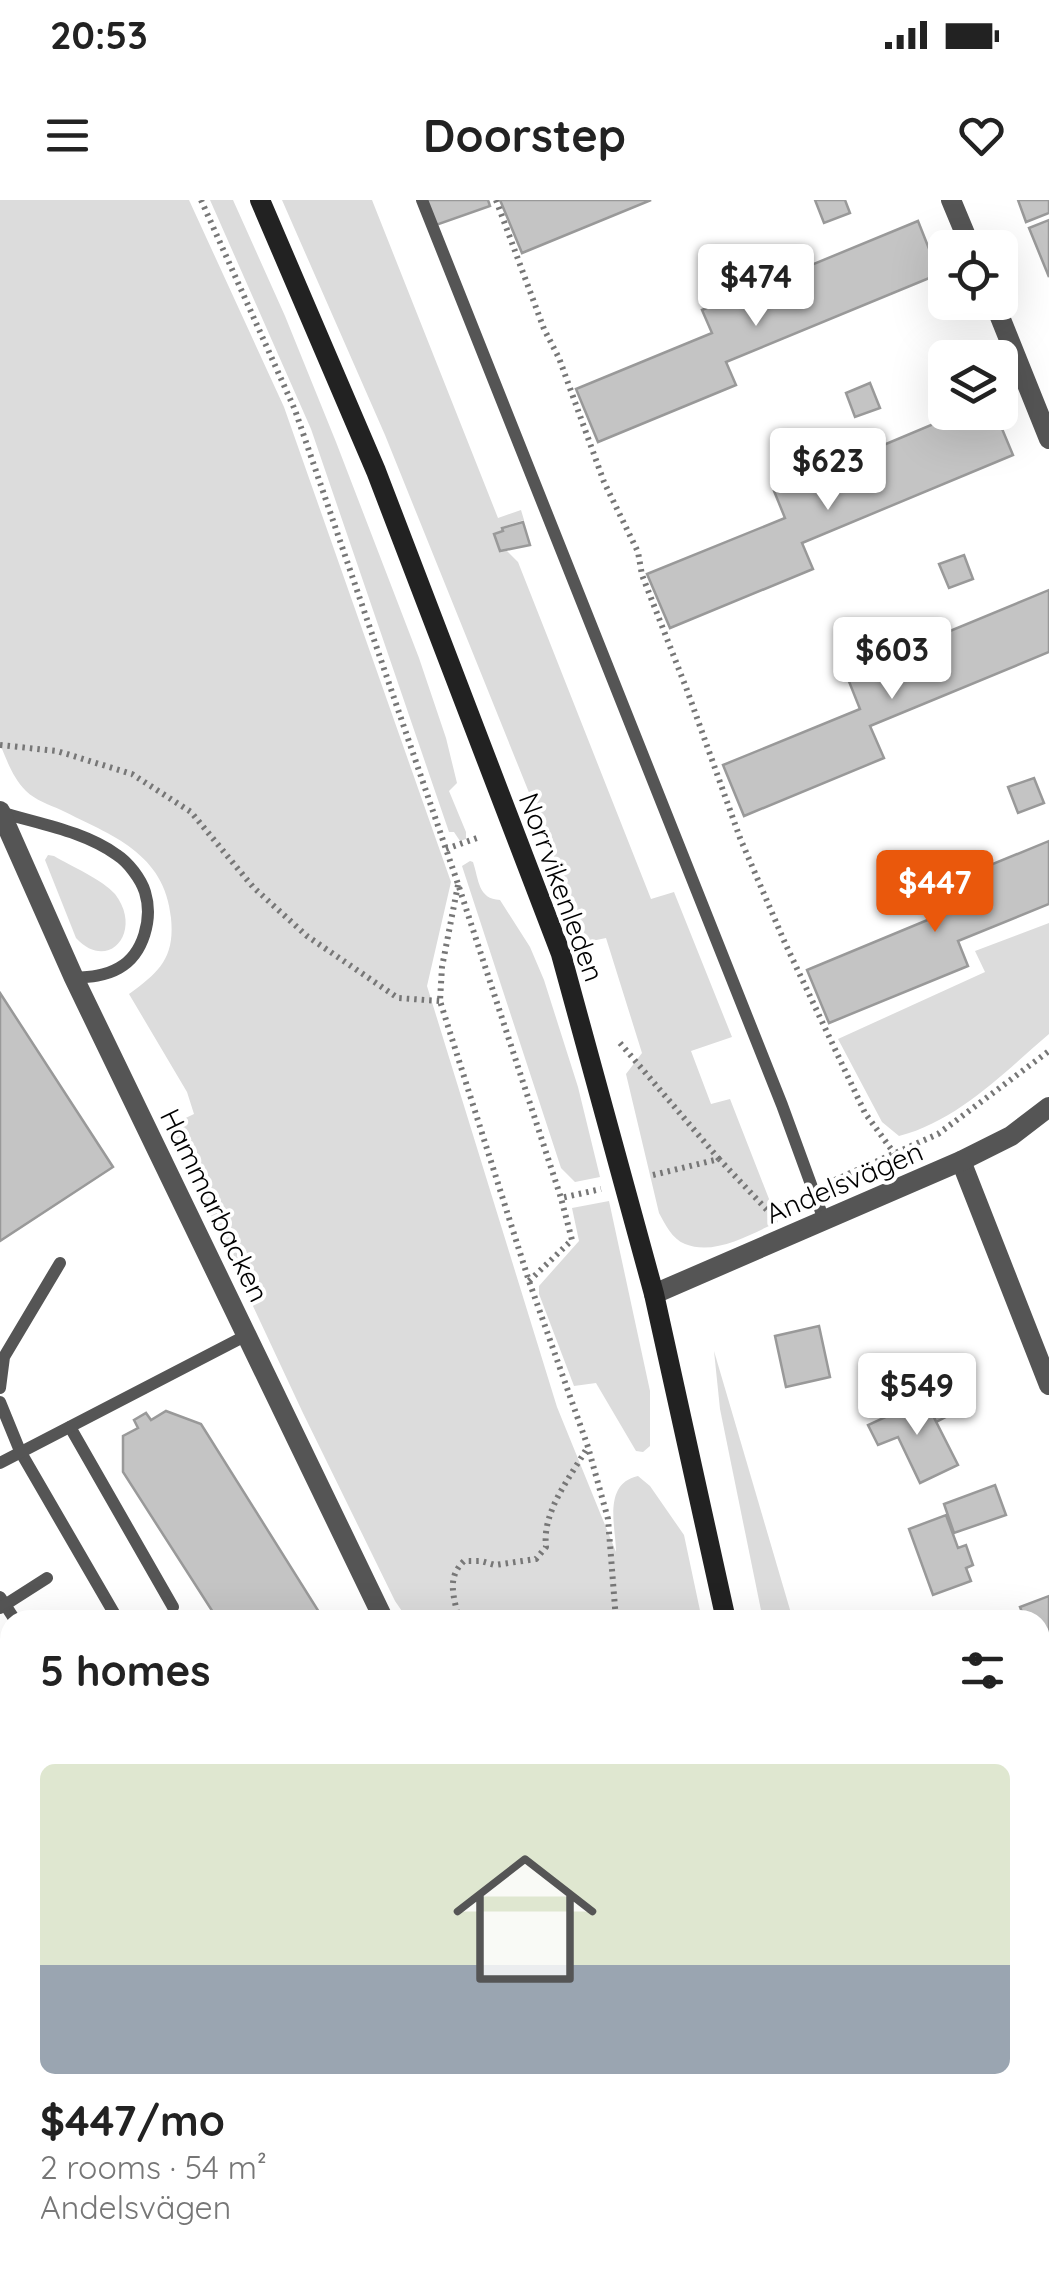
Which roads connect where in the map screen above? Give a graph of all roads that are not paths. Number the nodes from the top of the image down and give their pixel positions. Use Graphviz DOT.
graph roads {
  1 [pos="260,200"];
  2 [pos="422,200"];
  3 [pos="951,200"];
  4 [pos="964,230"];
  5 [pos="1003,320"];
  6 [pos="1043,404"];
  7 [pos="1049,439"];
  8 [pos="0,812"];
  9 [pos="74,978"];
  10 [pos="1049,1108"];
  11 [pos="961,1161"];
  12 [pos="824,1220"];
  13 [pos="60,1263"];
  14 [pos="654,1294"];
  15 [pos="247,1335"];
  16 [pos="1049,1385"];
  17 [pos="0,1388"];
  18 [pos="0,1402"];
  19 [pos="70,1427"];
  20 [pos="20,1451"];
  21 [pos="0,1463"];
  22 [pos="48,1578"];
  23 [pos="2,1603"];
  24 [pos="173,1608"];
  25 [pos="112,1610"];
  26 [pos="379,1610"];
  27 [pos="724,1610"];
  1 -- 14 [label="main road, Norrvikenleden"];
  2 -- 12 [label="lane"];
  3 -- 4 [label="street"];
  5 -- 6 [label="street"];
  6 -- 7 [label="street"];
  8 -- 9 [label="street, Hammarbacken"];
  8 -- 9 [label="lane"];
  9 -- 15 [label="street, Hammarbacken"];
  10 -- 11 [label="street, Andelsvägen"];
  11 -- 12 [label="street, Andelsvägen"];
  11 -- 16 [label="street"];
  12 -- 14 [label="street, Andelsvägen"];
  13 -- 17 [label="lane"];
  14 -- 27 [label="main road, Norrvikenleden"];
  15 -- 19 [label="lane"];
  15 -- 26 [label="street, Hammarbacken"];
  18 -- 20 [label="lane"];
  19 -- 20 [label="lane"];
  19 -- 24 [label="lane"];
  20 -- 21 [label="lane"];
  20 -- 25 [label="lane"];
  22 -- 23 [label="lane"];
}
